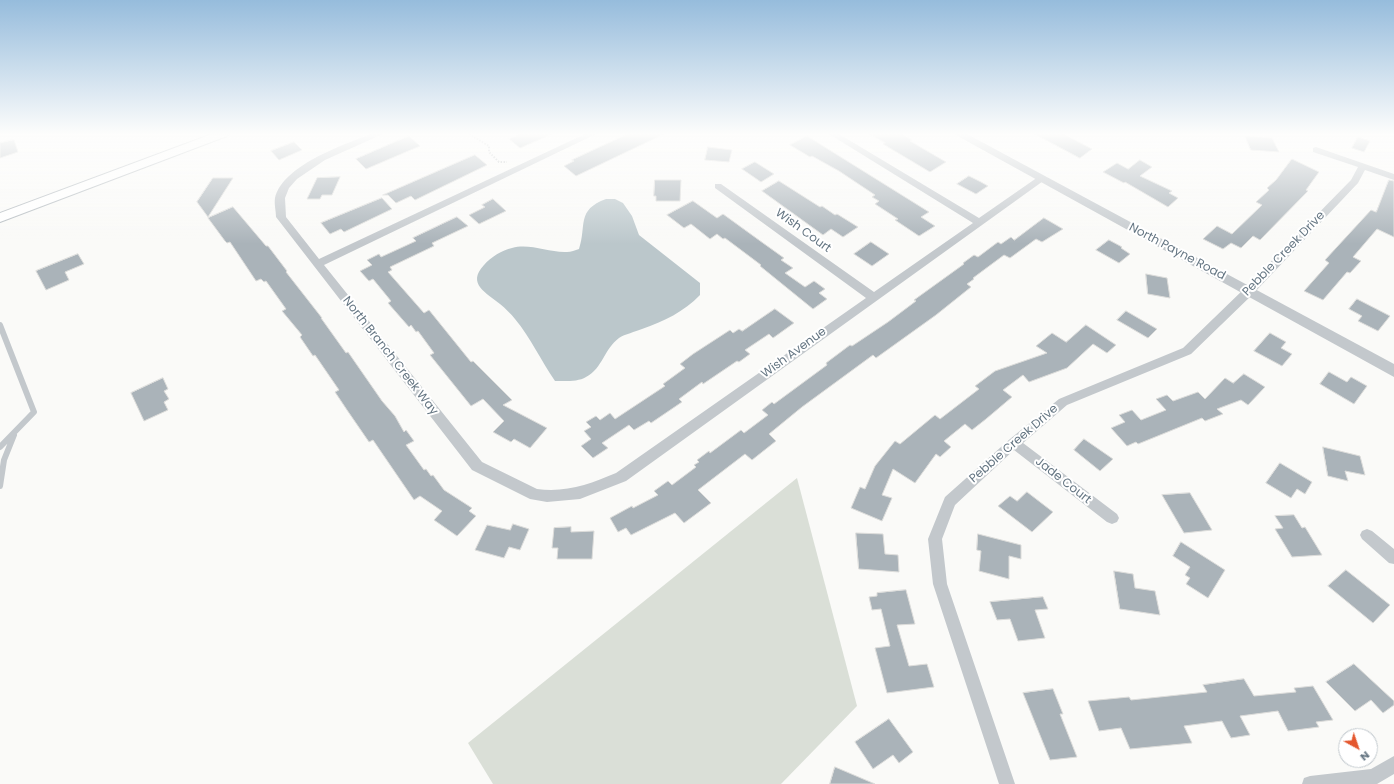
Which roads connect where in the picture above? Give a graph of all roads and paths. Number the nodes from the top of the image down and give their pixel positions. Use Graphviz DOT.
graph roads {
  1 [pos="126,171"];
  2 [pos="303,171"];
  3 [pos="515,171"];
  4 [pos="894,171"];
  5 [pos="1026,171"];
  6 [pos="1361,171"];
  7 [pos="1376,171"];
  8 [pos="1394,177"];
  9 [pos="1041,179"];
  10 [pos="718,186"];
  11 [pos="0,218"];
  12 [pos="979,222"];
  13 [pos="317,264"];
  14 [pos="1249,291"];
  15 [pos="873,297"];
  16 [pos="0,324"];
  17 [pos="1394,371"];
  18 [pos="16,432"];
  19 [pos="1014,443"];
  20 [pos="0,447"];
  21 [pos="0,486"];
  22 [pos="535,495"];
  23 [pos="1112,518"];
  24 [pos="1367,535"];
  25 [pos="1394,558"];
  26 [pos="1394,764"];
  27 [pos="1007,784"];
  28 [pos="1310,784"];
  1 -- 11 [label="main road"];
  2 -- 13 [label="street, North Branch Creek Way"];
  3 -- 13 [label="street"];
  4 -- 12 [label="street"];
  5 -- 9 [label="street, North Payne Road"];
  6 -- 14 [label="street, Pebble Creek Drive"];
  7 -- 8 [label="street"];
  9 -- 12 [label="street, Wish Avenue"];
  9 -- 14 [label="street, North Payne Road"];
  10 -- 15 [label="street, Wish Court"];
  12 -- 15 [label="street, Wish Avenue"];
  13 -- 22 [label="street, North Branch Creek Way"];
  14 -- 17 [label="street, North Payne Road"];
  14 -- 19 [label="street, Pebble Creek Drive"];
  15 -- 22 [label="street, Wish Avenue"];
  16 -- 18 [label="lane"];
  18 -- 20 [label="lane"];
  18 -- 21 [label="lane"];
  19 -- 23 [label="street, Jade Court"];
  19 -- 27 [label="street, Pebble Creek Drive"];
  24 -- 25 [label="street"];
  26 -- 28 [label="street"];
}
